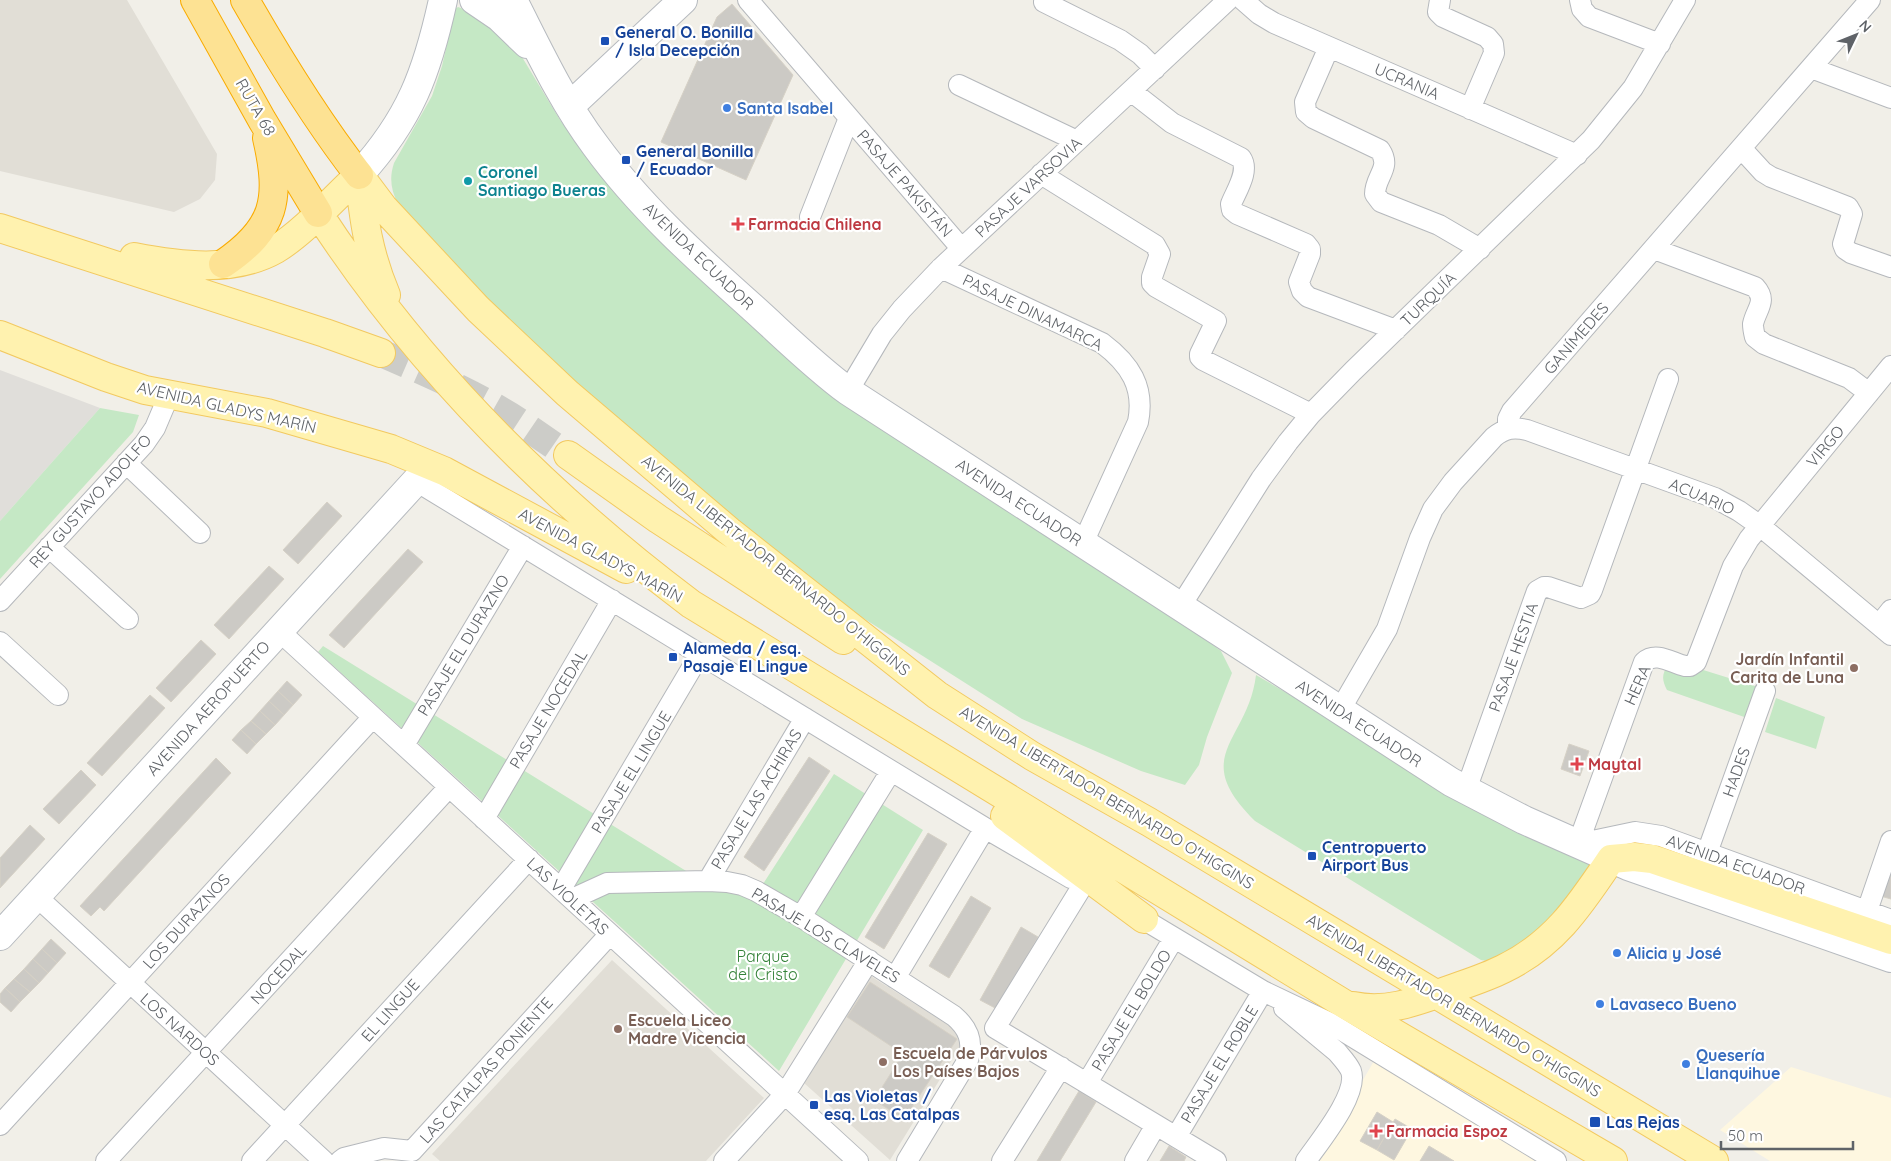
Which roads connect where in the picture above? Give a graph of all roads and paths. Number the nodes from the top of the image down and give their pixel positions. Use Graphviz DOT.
graph roads {
  1 [pos="195,0"];
  2 [pos="245,0"];
  3 [pos="443,0"];
  4 [pos="474,0"];
  5 [pos="513,0"];
  6 [pos="682,0"];
  7 [pos="748,0"];
  8 [pos="1228,0"];
  9 [pos="1243,0"];
  10 [pos="1440,0"];
  11 [pos="1580,0"];
  12 [pos="1685,0"];
  13 [pos="1870,0"];
  14 [pos="1044,2"];
  15 [pos="1660,44"];
  16 [pos="1329,47"];
  17 [pos="544,61"];
  18 [pos="1811,68"];
  19 [pos="1154,69"];
  20 [pos="959,85"];
  21 [pos="1131,91"];
  22 [pos="1891,98"];
  23 [pos="570,106"];
  24 [pos="1470,109"];
  25 [pos="849,118"];
  26 [pos="262,120"];
  27 [pos="1077,141"];
  28 [pos="1741,148"];
  29 [pos="1576,155"];
  30 [pos="1041,174"];
  31 [pos="359,175"];
  32 [pos="318,213"];
  33 [pos="810,217"];
  34 [pos="0,228"];
  35 [pos="61,248"];
  36 [pos="961,248"];
  37 [pos="1480,249"];
  38 [pos="1654,249"];
  39 [pos="223,264"];
  40 [pos="1891,267"];
  41 [pos="941,268"];
  42 [pos="1396,330"];
  43 [pos="0,335"];
  44 [pos="408,336"];
  45 [pos="381,353"];
  46 [pos="1891,366"];
  47 [pos="1668,380"];
  48 [pos="848,391"];
  49 [pos="1869,393"];
  50 [pos="169,395"];
  51 [pos="1311,414"];
  52 [pos="311,424"];
  53 [pos="1508,429"];
  54 [pos="568,455"];
  55 [pos="126,463"];
  56 [pos="1636,469"];
  57 [pos="416,481"];
  58 [pos="1759,525"];
  59 [pos="200,533"];
  60 [pos="1083,543"];
  61 [pos="523,546"];
  62 [pos="49,547"];
  63 [pos="612,600"];
  64 [pos="0,601"];
  65 [pos="692,604"];
  66 [pos="1180,607"];
  67 [pos="128,619"];
  68 [pos="1887,623"];
  69 [pos="278,630"];
  70 [pos="0,642"];
  71 [pos="700,654"];
  72 [pos="1765,692"];
  73 [pos="58,695"];
  74 [pos="937,695"];
  75 [pos="1340,710"];
  76 [pos="372,717"];
  77 [pos="804,718"];
  78 [pos="885,723"];
  79 [pos="404,745"];
  80 [pos="891,771"];
  81 [pos="449,787"];
  82 [pos="1466,790"];
  83 [pos="484,819"];
  84 [pos="985,828"];
  85 [pos="1891,841"];
  86 [pos="1578,844"];
  87 [pos="1707,853"];
  88 [pos="528,859"];
  89 [pos="1611,859"];
  90 [pos="708,881"];
  91 [pos="1083,885"];
  92 [pos="567,894"];
  93 [pos="36,896"];
  94 [pos="1866,911"];
  95 [pos="801,917"];
  96 [pos="1144,919"];
  97 [pos="1891,920"];
  98 [pos="610,934"];
  99 [pos="0,936"];
  100 [pos="1174,938"];
  101 [pos="1891,940"];
  102 [pos="1891,958"];
  103 [pos="869,960"];
  104 [pos="895,978"];
  105 [pos="130,983"];
  106 [pos="1263,991"];
  107 [pos="1435,994"];
  108 [pos="1346,1005"];
  109 [pos="995,1028"];
  110 [pos="970,1037"];
  111 [pos="206,1052"];
  112 [pos="1061,1067"];
  113 [pos="1087,1083"];
  114 [pos="785,1094"];
  115 [pos="0,1125"];
  116 [pos="285,1125"];
  117 [pos="1156,1125"];
  118 [pos="1176,1136"];
  119 [pos="417,1156"];
  120 [pos="106,1161"];
  121 [pos="252,1161"];
  122 [pos="324,1161"];
  123 [pos="340,1161"];
  124 [pos="724,1161"];
  125 [pos="858,1161"];
  126 [pos="907,1161"];
  127 [pos="1002,1161"];
  128 [pos="1135,1161"];
  129 [pos="1216,1161"];
  130 [pos="1306,1161"];
  131 [pos="1556,1161"];
  132 [pos="1612,1161"];
  133 [pos="1714,1161"];
  1 -- 26 [label="highway, RUTA 68"];
  2 -- 31 [label="highway"];
  3 -- 31 [label="main road"];
  4 -- 17 [label="main road, AVENIDA ECUADOR"];
  5 -- 17 [label="main road, AVENIDA ECUADOR"];
  6 -- 23 [label="main road"];
  7 -- 25 [label="street, PASAJE PAKISTÁN"];
  8 -- 19 [label="street, PASAJE VARSOVIA"];
  9 -- 16 [label="street, UCRANIA"];
  10 -- 24 [label="street"];
  11 -- 15 [label="street"];
  12 -- 15 [label="street, TURQUÍA"];
  13 -- 18 [label="street, GANÍMEDES"];
  14 -- 19 [label="street"];
  15 -- 29 [label="street, TURQUÍA"];
  16 -- 24 [label="street, UCRANIA"];
  16 -- 37 [label="street"];
  17 -- 23 [label="main road, AVENIDA ECUADOR"];
  18 -- 22 [label="street"];
  18 -- 28 [label="street, GANÍMEDES"];
  19 -- 21 [label="street, PASAJE VARSOVIA"];
  20 -- 27 [label="street"];
  21 -- 27 [label="street, PASAJE VARSOVIA"];
  21 -- 42 [label="street"];
  23 -- 48 [label="main road, AVENIDA ECUADOR"];
  24 -- 29 [label="street, UCRANIA"];
  25 -- 33 [label="street, PASAJE PAKISTÁN"];
  25 -- 36 [label="street, PASAJE PAKISTÁN"];
  26 -- 32 [label="highway, RUTA 68"];
  26 -- 39 [label="highway"];
  27 -- 30 [label="street, PASAJE VARSOVIA"];
  28 -- 38 [label="street, GANÍMEDES"];
  28 -- 40 [label="street"];
  29 -- 37 [label="street, TURQUÍA"];
  30 -- 36 [label="street, PASAJE VARSOVIA"];
  30 -- 51 [label="street"];
  31 -- 32 [label="main road"];
  31 -- 44 [label="main road"];
  31 -- 74 [label="main road, AVENIDA LIBERTADOR BERNARDO O'HIGGINS"];
  32 -- 39 [label="main road"];
  32 -- 44 [label="main road"];
  34 -- 35 [label="main road"];
  35 -- 39 [label="main road"];
  35 -- 45 [label="main road"];
  36 -- 41 [label="street, PASAJE VARSOVIA"];
  37 -- 42 [label="street, TURQUÍA"];
  38 -- 49 [label="street"];
  38 -- 53 [label="street, GANÍMEDES"];
  41 -- 48 [label="street, PASAJE VARSOVIA"];
  41 -- 60 [label="street, PASAJE DINAMARCA"];
  42 -- 51 [label="street, TURQUÍA"];
  43 -- 50 [label="main road, AVENIDA GLADYS MARÍN"];
  44 -- 65 [label="main road"];
  46 -- 49 [label="street, VIRGO"];
  47 -- 56 [label="street, PASAJE HESTIA"];
  48 -- 60 [label="main road, AVENIDA ECUADOR"];
  49 -- 58 [label="street, VIRGO"];
  50 -- 52 [label="main road, AVENIDA GLADYS MARÍN"];
  50 -- 55 [label="street, REY GUSTAVO ADOLFO"];
  51 -- 66 [label="street, TURQUÍA"];
  52 -- 57 [label="main road"];
  52 -- 65 [label="main road, AVENIDA GLADYS MARÍN"];
  53 -- 56 [label="street, ACUARIO"];
  53 -- 75 [label="street"];
  54 -- 74 [label="main road"];
  55 -- 59 [label="street"];
  55 -- 62 [label="street, REY GUSTAVO ADOLFO"];
  56 -- 58 [label="street, ACUARIO"];
  56 -- 82 [label="street, PASAJE HESTIA"];
  57 -- 61 [label="street"];
  57 -- 69 [label="main road, AVENIDA AEROPUERTO"];
  58 -- 68 [label="street, ACUARIO"];
  58 -- 86 [label="street, HERA"];
  60 -- 66 [label="main road, AVENIDA ECUADOR"];
  61 -- 63 [label="street"];
  61 -- 79 [label="street, PASAJE EL DURAZNO"];
  62 -- 64 [label="street, REY GUSTAVO ADOLFO"];
  62 -- 67 [label="street"];
  63 -- 71 [label="street"];
  63 -- 83 [label="street, PASAJE NOCEDAL"];
  65 -- 78 [label="main road"];
  66 -- 75 [label="main road, AVENIDA ECUADOR"];
  69 -- 76 [label="street, LAS VIOLETAS"];
  69 -- 93 [label="main road, AVENIDA AEROPUERTO"];
  70 -- 73 [label="street"];
  71 -- 77 [label="street"];
  71 -- 92 [label="street, PASAJE EL LINGUE"];
  72 -- 87 [label="street, HADES"];
  74 -- 107 [label="main road, AVENIDA LIBERTADOR BERNARDO O'HIGGINS"];
  75 -- 82 [label="main road, AVENIDA ECUADOR"];
  76 -- 79 [label="street, LAS VIOLETAS"];
  76 -- 105 [label="street, LOS DURAZNOS"];
  77 -- 80 [label="street"];
  77 -- 90 [label="street, PASAJE LAS ACHIRAS"];
  78 -- 96 [label="main road"];
  78 -- 108 [label="main road"];
  79 -- 81 [label="street, LAS VIOLETAS"];
  80 -- 84 [label="street"];
  80 -- 95 [label="street"];
  81 -- 83 [label="street, LAS VIOLETAS"];
  81 -- 111 [label="street, NOCEDAL"];
  82 -- 86 [label="main road, AVENIDA ECUADOR"];
  83 -- 88 [label="street, LAS VIOLETAS"];
  84 -- 91 [label="street"];
  84 -- 104 [label="street"];
  85 -- 94 [label="street"];
  86 -- 87 [label="street, AVENIDA ECUADOR"];
  86 -- 89 [label="main road, AVENIDA ECUADOR"];
  87 -- 94 [label="street, AVENIDA ECUADOR"];
  88 -- 92 [label="street, LAS VIOLETAS"];
  88 -- 116 [label="street, EL LINGUE"];
  89 -- 101 [label="main road, AVENIDA ECUADOR"];
  89 -- 102 [label="main road, AVENIDA ECUADOR"];
  89 -- 107 [label="main road"];
  90 -- 92 [label="street, PASAJE LOS CLAVELES"];
  90 -- 95 [label="street, PASAJE LOS CLAVELES"];
  91 -- 96 [label="street"];
  91 -- 109 [label="street"];
  92 -- 98 [label="street, LAS VIOLETAS"];
  93 -- 99 [label="main road, AVENIDA AEROPUERTO"];
  93 -- 105 [label="street, LOS NARDOS"];
  94 -- 97 [label="street, AVENIDA ECUADOR"];
  95 -- 103 [label="street, PASAJE LOS CLAVELES"];
  96 -- 100 [label="street"];
  98 -- 114 [label="street, LAS VIOLETAS"];
  98 -- 119 [label="street, LAS CATALPAS PONIENTE"];
  100 -- 106 [label="street"];
  100 -- 113 [label="street, PASAJE EL BOLDO"];
  103 -- 104 [label="street, PASAJE LOS CLAVELES"];
  103 -- 114 [label="street"];
  104 -- 110 [label="street, PASAJE LOS CLAVELES"];
  105 -- 111 [label="street, LOS NARDOS"];
  105 -- 115 [label="street, LOS DURAZNOS"];
  106 -- 118 [label="street, PASAJE EL ROBLE"];
  106 -- 130 [label="street"];
  106 -- 131 [label="street"];
  107 -- 108 [label="main road"];
  107 -- 133 [label="main road, AVENIDA LIBERTADOR BERNARDO O'HIGGINS"];
  108 -- 132 [label="main road"];
  109 -- 110 [label="street"];
  109 -- 112 [label="street"];
  110 -- 126 [label="street"];
  111 -- 116 [label="street, LOS NARDOS"];
  111 -- 120 [label="street, NOCEDAL"];
  112 -- 113 [label="street"];
  112 -- 127 [label="street"];
  113 -- 117 [label="street"];
  114 -- 124 [label="street"];
  114 -- 125 [label="street, LAS VIOLETAS"];
  116 -- 121 [label="street, EL LINGUE"];
  116 -- 122 [label="street, LOS NARDOS"];
  117 -- 118 [label="street"];
  117 -- 128 [label="street, PASAJE EL ROBLE"];
  118 -- 129 [label="street"];
  119 -- 123 [label="street, LAS CATALPAS PONIENTE"];
}
